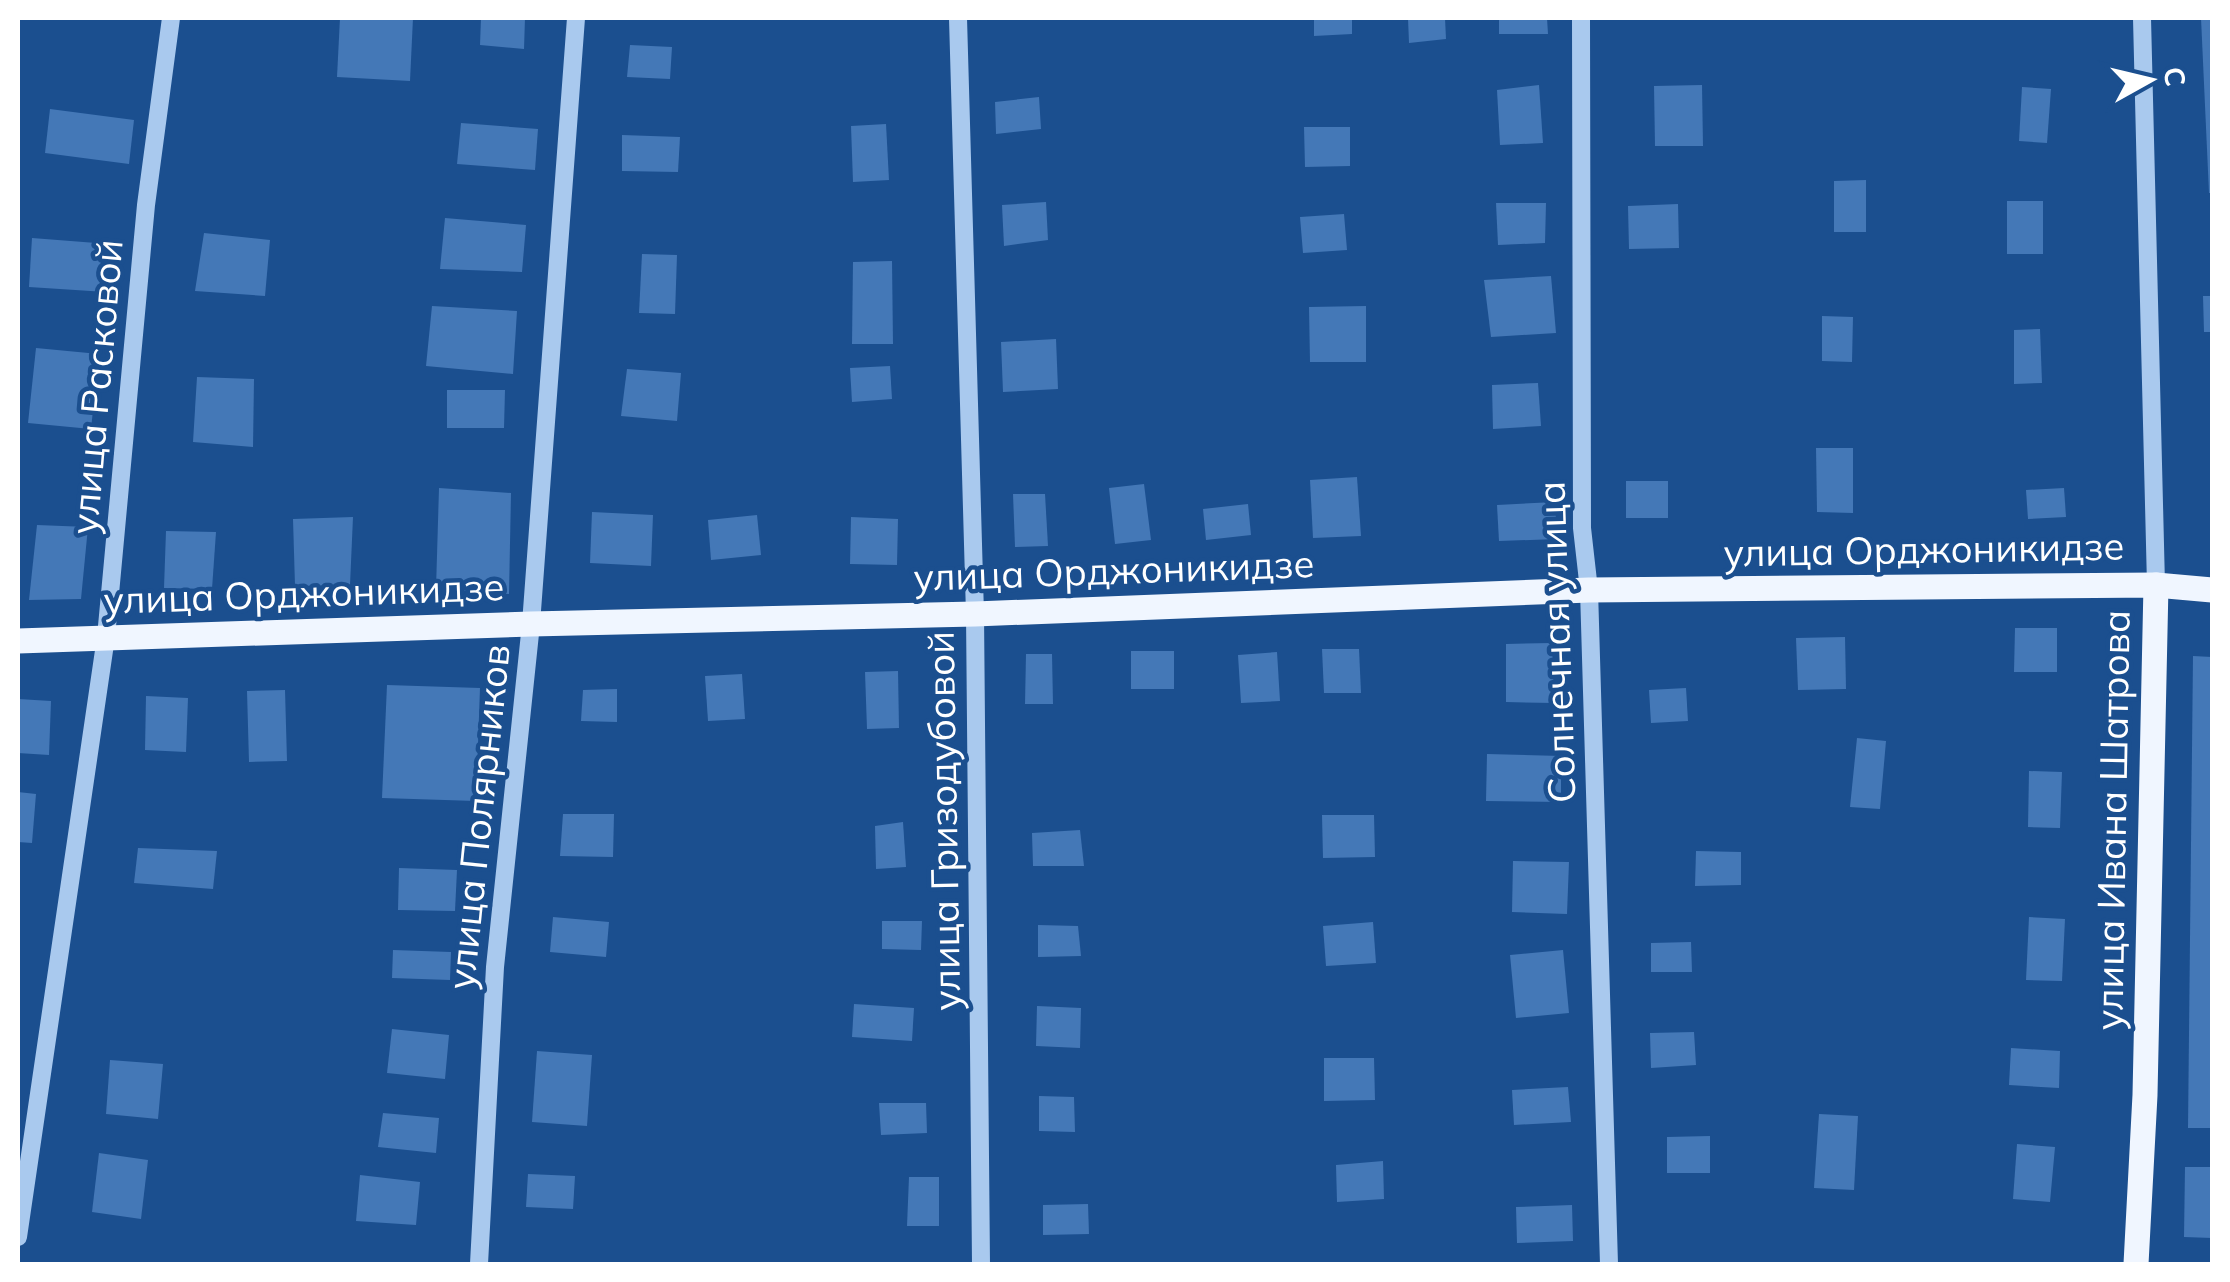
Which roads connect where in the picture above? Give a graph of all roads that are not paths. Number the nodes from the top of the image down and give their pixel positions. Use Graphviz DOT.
graph roads {
  1 [pos="171,18"];
  2 [pos="576,18"];
  3 [pos="958,18"];
  4 [pos="1581,18"];
  5 [pos="2142,18"];
  6 [pos="2156,585"];
  7 [pos="1589,590"];
  8 [pos="2212,590"];
  9 [pos="974,614"];
  10 [pos="531,624"];
  11 [pos="106,637"];
  12 [pos="18,642"];
  13 [pos="18,1237"];
  14 [pos="479,1264"];
  15 [pos="982,1264"];
  16 [pos="1609,1264"];
  17 [pos="2136,1264"];
  1 -- 11 [label="street, улица Расковой"];
  2 -- 10 [label="street, улица Полярников"];
  3 -- 9 [label="street, улица Гризодубовой"];
  4 -- 7 [label="street, Солнечная улица"];
  5 -- 6 [label="street, улица Ивана Шатрова"];
  6 -- 7 [label="main road, улица Орджоникидзе"];
  6 -- 8 [label="main road, улица Орджоникидзе"];
  6 -- 17 [label="main road, улица Ивана Шатрова"];
  7 -- 9 [label="main road, улица Орджоникидзе"];
  7 -- 16 [label="street, Солнечная улица"];
  9 -- 10 [label="main road, улица Орджоникидзе"];
  9 -- 15 [label="street, улица Гризодубовой"];
  10 -- 11 [label="main road, улица Орджоникидзе"];
  10 -- 14 [label="street, улица Полярников"];
  11 -- 12 [label="main road, улица Орджоникидзе"];
  11 -- 13 [label="street, улица Расковой"];
}
